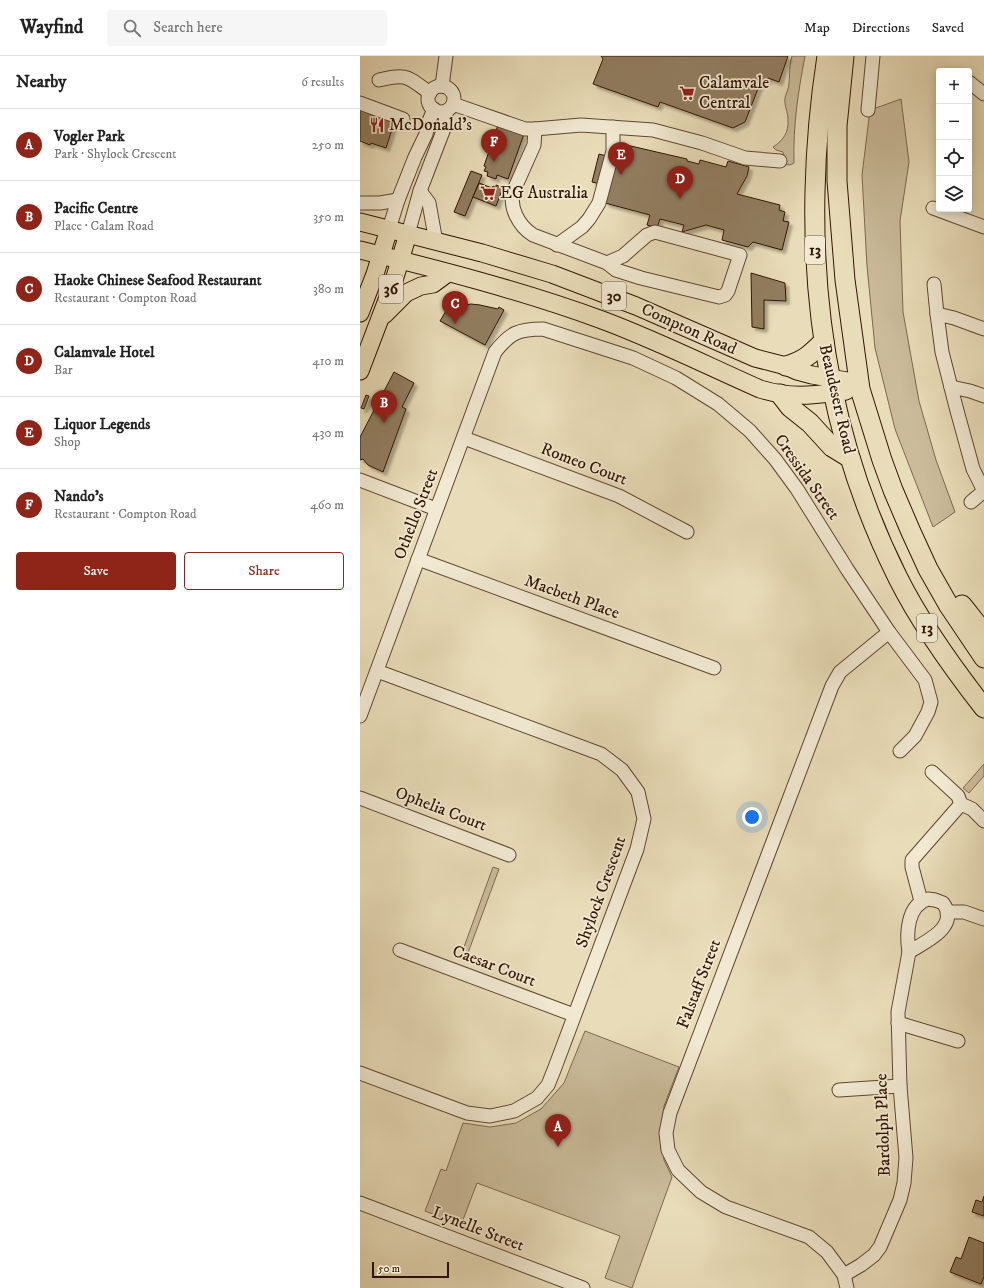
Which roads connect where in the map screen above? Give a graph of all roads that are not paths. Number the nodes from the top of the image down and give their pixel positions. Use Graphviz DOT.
graph roads {
  1 [pos="446,56"];
  2 [pos="828,56"];
  3 [pos="844,56"];
  4 [pos="873,56"];
  5 [pos="379,80"];
  6 [pos="972,84"];
  7 [pos="442,86"];
  8 [pos="430,93"];
  9 [pos="984,94"];
  10 [pos="360,103"];
  11 [pos="444,108"];
  12 [pos="868,110"];
  13 [pos="403,119"];
  14 [pos="613,127"];
  15 [pos="536,129"];
  16 [pos="780,161"];
  17 [pos="420,191"];
  18 [pos="398,200"];
  19 [pos="360,203"];
  20 [pos="933,208"];
  21 [pos="360,222"];
  22 [pos="984,227"];
  23 [pos="389,229"];
  24 [pos="408,234"];
  25 [pos="436,242"];
  26 [pos="557,245"];
  27 [pos="360,250"];
  28 [pos="380,256"];
  29 [pos="400,261"];
  30 [pos="607,263"];
  31 [pos="448,273"];
  32 [pos="934,284"];
  33 [pos="361,303"];
  34 [pos="937,314"];
  35 [pos="380,317"];
  36 [pos="984,329"];
  37 [pos="517,332"];
  38 [pos="824,341"];
  39 [pos="786,366"];
  40 [pos="360,371"];
  41 [pos="832,386"];
  42 [pos="860,386"];
  43 [pos="951,387"];
  44 [pos="780,394"];
  45 [pos="984,396"];
  46 [pos="464,438"];
  47 [pos="850,458"];
  48 [pos="360,480"];
  49 [pos="984,491"];
  50 [pos="971,502"];
  51 [pos="436,508"];
  52 [pos="687,532"];
  53 [pos="418,559"];
  54 [pos="928,569"];
  55 [pos="889,632"];
  56 [pos="984,633"];
  57 [pos="984,658"];
  58 [pos="714,668"];
  59 [pos="377,670"];
  60 [pos="984,708"];
  61 [pos="360,716"];
  62 [pos="900,751"];
  63 [pos="932,772"];
  64 [pos="360,798"];
  65 [pos="961,804"];
  66 [pos="984,821"];
  67 [pos="509,855"];
  68 [pos="921,901"];
  69 [pos="948,912"];
  70 [pos="984,919"];
  71 [pos="400,950"];
  72 [pos="908,952"];
  73 [pos="574,1015"];
  74 [pos="898,1023"];
  75 [pos="958,1041"];
  76 [pos="360,1073"];
  77 [pos="900,1086"];
  78 [pos="839,1090"];
  79 [pos="360,1203"];
  80 [pos="846,1282"];
  81 [pos="583,1288"];
  1 -- 7 [label="street"];
  2 -- 38 [label="highway, Beaudesert Road / 13"];
  3 -- 42 [label="highway, Beaudesert Road / 13"];
  4 -- 12 [label="street"];
  5 -- 8 [label="street"];
  6 -- 9 [label="street"];
  7 -- 8 [label="street"];
  7 -- 11 [label="street"];
  8 -- 11 [label="street"];
  10 -- 13 [label="street"];
  11 -- 15 [label="street"];
  11 -- 17 [label="street"];
  11 -- 18 [label="street"];
  14 -- 15 [label="street"];
  14 -- 16 [label="street"];
  14 -- 26 [label="street"];
  15 -- 26 [label="street"];
  17 -- 24 [label="street"];
  17 -- 25 [label="street"];
  18 -- 19 [label="street"];
  18 -- 23 [label="street"];
  20 -- 22 [label="street"];
  21 -- 23 [label="main road, Compton Road / 30"];
  23 -- 24 [label="main road, Compton Road / 30"];
  23 -- 28 [label="main road, 36"];
  24 -- 25 [label="main road, Compton Road / 30"];
  24 -- 29 [label="main road, 36"];
  25 -- 39 [label="main road, Compton Road / 30"];
  26 -- 30 [label="street"];
  27 -- 28 [label="main road, Compton Road / 30"];
  28 -- 29 [label="main road, Compton Road / 30"];
  28 -- 33 [label="main road, 36"];
  29 -- 31 [label="main road, Compton Road / 30"];
  29 -- 35 [label="main road, 36"];
  30 -- 30 [label="street"];
  31 -- 35 [label="main road"];
  31 -- 44 [label="main road, Compton Road / 30"];
  32 -- 34 [label="street"];
  34 -- 36 [label="street"];
  34 -- 43 [label="street"];
  35 -- 40 [label="main road, 36"];
  37 -- 46 [label="street, Othello Street"];
  37 -- 55 [label="street, Cressida Street"];
  38 -- 39 [label="highway"];
  38 -- 41 [label="highway, Beaudesert Road / 13"];
  39 -- 41 [label="main road, Compton Road / 30"];
  41 -- 42 [label="main road, Compton Road / 30"];
  41 -- 44 [label="main road, Compton Road"];
  41 -- 47 [label="highway, Beaudesert Road / 13"];
  42 -- 54 [label="highway, Beaudesert Road / 13"];
  43 -- 45 [label="street"];
  43 -- 49 [label="street"];
  44 -- 47 [label="highway"];
  46 -- 51 [label="street, Othello Street"];
  46 -- 52 [label="street, Romeo Court"];
  47 -- 60 [label="highway, Beaudesert Road / 13"];
  48 -- 51 [label="street"];
  49 -- 50 [label="street"];
  51 -- 53 [label="street, Othello Street"];
  53 -- 58 [label="street, Macbeth Place"];
  53 -- 59 [label="street, Othello Street"];
  54 -- 56 [label="highway"];
  54 -- 57 [label="highway, Beaudesert Road / 13"];
  55 -- 62 [label="street, Cressida Street"];
  55 -- 80 [label="street, Falstaff Street"];
  59 -- 61 [label="street, Othello Street"];
  59 -- 73 [label="street, Shylock Crescent"];
  63 -- 65 [label="street"];
  64 -- 67 [label="street, Ophelia Court"];
  65 -- 66 [label="street"];
  65 -- 68 [label="street"];
  68 -- 69 [label="street"];
  68 -- 72 [label="street, Bardolph Place"];
  69 -- 70 [label="street"];
  69 -- 72 [label="street"];
  71 -- 73 [label="street, Caesar Court"];
  72 -- 74 [label="street, Bardolph Place"];
  73 -- 76 [label="street, Shylock Crescent"];
  74 -- 75 [label="street"];
  74 -- 77 [label="street, Bardolph Place"];
  77 -- 78 [label="street"];
  77 -- 80 [label="street, Bardolph Place"];
  79 -- 81 [label="street, Lynelle Street"];
}
